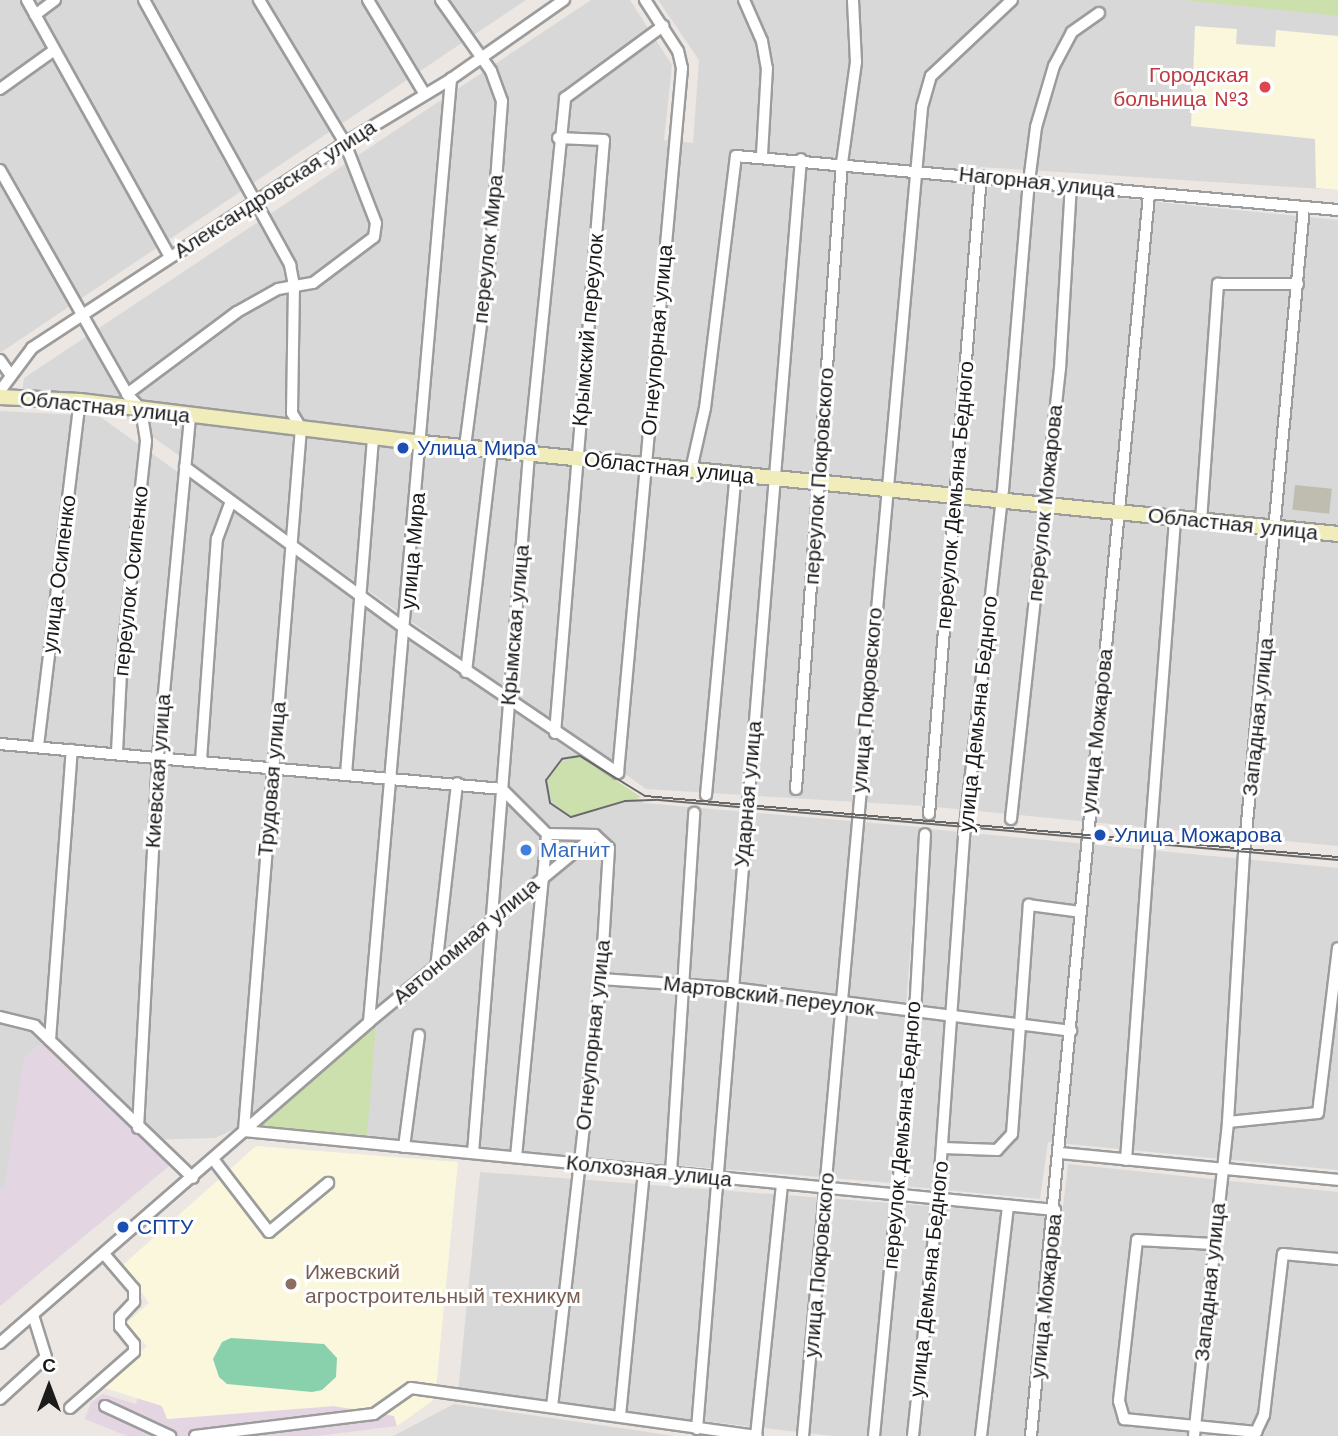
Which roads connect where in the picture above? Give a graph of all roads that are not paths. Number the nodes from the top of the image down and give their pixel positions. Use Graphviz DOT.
graph roads {
  1 [pos="27,0"];
  2 [pos="55,0"];
  3 [pos="144,0"];
  4 [pos="260,0"];
  5 [pos="368,0"];
  6 [pos="441,0"];
  7 [pos="645,0"];
  8 [pos="744,0"];
  9 [pos="853,0"];
  10 [pos="1012,0"];
  11 [pos="561,1"];
  12 [pos="1099,13"];
  13 [pos="35,15"];
  14 [pos="663,26"];
  15 [pos="53,51"];
  16 [pos="478,59"];
  17 [pos="451,79"];
  18 [pos="0,89"];
  19 [pos="424,93"];
  20 [pos="558,138"];
  21 [pos="345,143"];
  22 [pos="762,155"];
  23 [pos="801,159"];
  24 [pos="842,163"];
  25 [pos="916,169"];
  26 [pos="0,170"];
  27 [pos="981,176"];
  28 [pos="1029,182"];
  29 [pos="1071,186"];
  30 [pos="1149,194"];
  31 [pos="254,202"];
  32 [pos="1304,207"];
  33 [pos="1338,210"];
  34 [pos="170,257"];
  35 [pos="294,285"];
  36 [pos="1298,285"];
  37 [pos="81,315"];
  38 [pos="0,359"];
  39 [pos="11,376"];
  40 [pos="0,391"];
  41 [pos="127,394"];
  42 [pos="0,397"];
  43 [pos="80,401"];
  44 [pos="141,409"];
  45 [pos="190,415"];
  46 [pos="301,428"];
  47 [pos="373,437"];
  48 [pos="422,443"];
  49 [pos="465,447"];
  50 [pos="492,450"];
  51 [pos="529,454"];
  52 [pos="577,459"];
  53 [pos="646,464"];
  54 [pos="185,467"];
  55 [pos="691,470"];
  56 [pos="736,474"];
  57 [pos="776,479"];
  58 [pos="819,483"];
  59 [pos="887,489"];
  60 [pos="956,496"];
  61 [pos="231,501"];
  62 [pos="1002,502"];
  63 [pos="1043,505"];
  64 [pos="1120,513"];
  65 [pos="1175,518"];
  66 [pos="1201,521"];
  67 [pos="1276,528"];
  68 [pos="1338,534"];
  69 [pos="291,543"];
  70 [pos="360,594"];
  71 [pos="407,630"];
  72 [pos="466,672"];
  73 [pos="509,701"];
  74 [pos="555,733"];
  75 [pos="0,744"];
  76 [pos="38,746"];
  77 [pos="72,750"];
  78 [pos="117,753"];
  79 [pos="158,756"];
  80 [pos="201,760"];
  81 [pos="272,768"];
  82 [pos="346,774"];
  83 [pos="394,778"];
  84 [pos="457,783"];
  85 [pos="502,789"];
  86 [pos="796,789"];
  87 [pos="706,795"];
  88 [pos="694,813"];
  89 [pos="929,814"];
  90 [pos="1011,819"];
  91 [pos="1151,832"];
  92 [pos="547,834"];
  93 [pos="925,834"];
  94 [pos="596,835"];
  95 [pos="1149,848"];
  96 [pos="545,874"];
  97 [pos="1081,912"];
  98 [pos="494,918"];
  99 [pos="1338,947"];
  100 [pos="436,968"];
  101 [pos="601,979"];
  102 [pos="685,985"];
  103 [pos="732,988"];
  104 [pos="842,1005"];
  105 [pos="915,1013"];
  106 [pos="952,1016"];
  107 [pos="0,1017"];
  108 [pos="369,1022"];
  109 [pos="1020,1026"];
  110 [pos="1071,1031"];
  111 [pos="419,1035"];
  112 [pos="50,1040"];
  113 [pos="1228,1122"];
  114 [pos="138,1128"];
  115 [pos="244,1130"];
  116 [pos="404,1147"];
  117 [pos="943,1148"];
  118 [pos="472,1153"];
  119 [pos="1060,1153"];
  120 [pos="516,1157"];
  121 [pos="214,1159"];
  122 [pos="1126,1160"];
  123 [pos="578,1163"];
  124 [pos="644,1170"];
  125 [pos="1223,1170"];
  126 [pos="671,1173"];
  127 [pos="193,1178"];
  128 [pos="715,1179"];
  129 [pos="1338,1180"];
  130 [pos="328,1183"];
  131 [pos="782,1185"];
  132 [pos="827,1189"];
  133 [pos="896,1196"];
  134 [pos="938,1200"];
  135 [pos="1008,1206"];
  136 [pos="1055,1210"];
  137 [pos="1213,1244"];
  138 [pos="104,1254"];
  139 [pos="1338,1259"];
  140 [pos="33,1315"];
  141 [pos="0,1343"];
  142 [pos="0,1398"];
  143 [pos="105,1406"];
  144 [pos="552,1406"];
  145 [pos="70,1408"];
  146 [pos="620,1416"];
  147 [pos="697,1429"];
  148 [pos="1194,1431"];
  149 [pos="170,1436"];
  150 [pos="195,1436"];
  151 [pos="757,1436"];
  152 [pos="803,1436"];
  153 [pos="874,1436"];
  154 [pos="912,1436"];
  155 [pos="981,1436"];
  156 [pos="1031,1436"];
  1 -- 13 [label="street"];
  2 -- 13 [label="street"];
  3 -- 31 [label="street, Трудовая улица"];
  4 -- 21 [label="street"];
  5 -- 19 [label="street"];
  6 -- 16 [label="street, переулок Мира"];
  7 -- 14 [label="street, Огнеупорная улица"];
  8 -- 22 [label="street"];
  9 -- 24 [label="street, переулок Покровского"];
  10 -- 25 [label="street, улица Покровского"];
  11 -- 16 [label="street, Александровская улица"];
  12 -- 28 [label="street, улица Демьяна Бедного"];
  13 -- 15 [label="street"];
  14 -- 20 [label="street, Крымская улица"];
  14 -- 53 [label="street, Огнеупорная улица"];
  15 -- 18 [label="street"];
  15 -- 34 [label="street"];
  16 -- 17 [label="street, Александровская улица"];
  16 -- 49 [label="street, переулок Мира"];
  17 -- 19 [label="street, Александровская улица"];
  17 -- 48 [label="street, улица Мира"];
  19 -- 21 [label="street, Александровская улица"];
  20 -- 51 [label="street, Крымская улица"];
  20 -- 52 [label="street, Крымский переулок"];
  21 -- 31 [label="street, Александровская улица"];
  21 -- 35 [label="street"];
  22 -- 23 [label="street, Нагорная улица"];
  22 -- 55 [label="street, Нагорная улица"];
  23 -- 24 [label="street, Нагорная улица"];
  23 -- 57 [label="street, Ударная улица"];
  24 -- 25 [label="street, Нагорная улица"];
  24 -- 58 [label="street, переулок Покровского"];
  25 -- 27 [label="street, Нагорная улица"];
  25 -- 59 [label="street, улица Покровского"];
  26 -- 37 [label="street"];
  27 -- 28 [label="street, Нагорная улица"];
  27 -- 60 [label="street, переулок Демьяна Бедного"];
  28 -- 29 [label="street, Нагорная улица"];
  28 -- 62 [label="street, улица Демьяна Бедного"];
  29 -- 30 [label="street, Нагорная улица"];
  29 -- 63 [label="street, переулок Можарова"];
  30 -- 32 [label="street, Нагорная улица"];
  30 -- 64 [label="street, улица Можарова"];
  31 -- 34 [label="street, Александровская улица"];
  31 -- 35 [label="street, Трудовая улица"];
  32 -- 33 [label="street, Нагорная улица"];
  32 -- 36 [label="street, Западная улица"];
  34 -- 37 [label="street, Александровская улица"];
  35 -- 41 [label="street"];
  35 -- 46 [label="street, Трудовая улица"];
  36 -- 66 [label="street"];
  36 -- 67 [label="street, Западная улица"];
  37 -- 39 [label="street, Александровская улица"];
  37 -- 41 [label="street"];
  38 -- 39 [label="street"];
  39 -- 40 [label="street, Александровская улица"];
  41 -- 44 [label="street"];
  42 -- 43 [label="main road, Областная улица"];
  43 -- 44 [label="main road, Областная улица"];
  43 -- 76 [label="street, улица Осипенко"];
  44 -- 45 [label="main road, Областная улица"];
  44 -- 78 [label="street, переулок Осипенко"];
  45 -- 46 [label="main road, Областная улица"];
  45 -- 54 [label="street, Киевская улица"];
  46 -- 47 [label="main road, Областная улица"];
  46 -- 69 [label="street, Трудовая улица"];
  47 -- 48 [label="main road, Областная улица"];
  47 -- 70 [label="street"];
  48 -- 49 [label="main road, Областная улица"];
  48 -- 71 [label="street, улица Мира"];
  49 -- 50 [label="main road, Областная улица"];
  50 -- 51 [label="main road, Областная улица"];
  50 -- 72 [label="street"];
  51 -- 52 [label="main road, Областная улица"];
  51 -- 73 [label="street, Крымская улица"];
  52 -- 53 [label="main road, Областная улица"];
  52 -- 74 [label="street, Крымский переулок"];
  53 -- 55 [label="main road, Областная улица"];
  53 -- 74 [label="street, Огнеупорная улица"];
  54 -- 61 [label="street"];
  54 -- 79 [label="street, Киевская улица"];
  55 -- 56 [label="main road, Областная улица"];
  56 -- 57 [label="main road, Областная улица"];
  56 -- 87 [label="street"];
  57 -- 58 [label="main road, Областная улица"];
  57 -- 103 [label="street, Ударная улица"];
  58 -- 59 [label="main road, Областная улица"];
  58 -- 86 [label="street, переулок Покровского"];
  59 -- 60 [label="main road, Областная улица"];
  59 -- 104 [label="street, улица Покровского"];
  60 -- 62 [label="main road, Областная улица"];
  60 -- 89 [label="street, переулок Демьяна Бедного"];
  61 -- 69 [label="street"];
  61 -- 80 [label="street"];
  62 -- 63 [label="main road, Областная улица"];
  62 -- 106 [label="street, улица Демьяна Бедного"];
  63 -- 64 [label="main road, Областная улица"];
  63 -- 90 [label="street, переулок Можарова"];
  64 -- 65 [label="main road, Областная улица"];
  64 -- 97 [label="street, улица Можарова"];
  65 -- 66 [label="main road, Областная улица"];
  65 -- 91 [label="street"];
  66 -- 67 [label="main road, Областная улица"];
  67 -- 68 [label="main road, Областная улица"];
  67 -- 113 [label="street, Западная улица"];
  69 -- 70 [label="street"];
  69 -- 81 [label="street, Трудовая улица"];
  70 -- 71 [label="street"];
  70 -- 82 [label="street"];
  71 -- 72 [label="street"];
  71 -- 83 [label="street, улица Мира"];
  72 -- 73 [label="street"];
  73 -- 74 [label="street"];
  73 -- 85 [label="street, Крымская улица"];
  75 -- 76 [label="street"];
  76 -- 77 [label="street"];
  77 -- 78 [label="street"];
  77 -- 112 [label="street"];
  78 -- 79 [label="street"];
  79 -- 80 [label="street"];
  79 -- 114 [label="street, Киевская улица"];
  80 -- 81 [label="street"];
  81 -- 82 [label="street"];
  81 -- 115 [label="street, Трудовая улица"];
  82 -- 83 [label="street"];
  83 -- 84 [label="street"];
  83 -- 108 [label="street, улица Мира"];
  84 -- 85 [label="street"];
  84 -- 100 [label="street"];
  85 -- 92 [label="street"];
  85 -- 98 [label="street, Крымская улица"];
  88 -- 102 [label="street"];
  92 -- 94 [label="street"];
  92 -- 96 [label="street"];
  93 -- 105 [label="street, переулок Демьяна Бедного"];
  94 -- 96 [label="street, Автономная улица"];
  94 -- 101 [label="street, Огнеупорная улица"];
  95 -- 122 [label="street"];
  96 -- 98 [label="street, Автономная улица"];
  96 -- 120 [label="street"];
  97 -- 109 [label="street"];
  97 -- 110 [label="street, улица Можарова"];
  98 -- 100 [label="street, Автономная улица"];
  98 -- 118 [label="street, Крымская улица"];
  99 -- 113 [label="street"];
  100 -- 108 [label="street, Автономная улица"];
  101 -- 102 [label="street, Мартовский переулок"];
  101 -- 123 [label="street, Огнеупорная улица"];
  102 -- 103 [label="street, Мартовский переулок"];
  102 -- 126 [label="street"];
  103 -- 104 [label="street, Мартовский переулок"];
  103 -- 128 [label="street, Ударная улица"];
  104 -- 105 [label="street, Мартовский переулок"];
  104 -- 132 [label="street, улица Покровского"];
  105 -- 106 [label="street, Мартовский переулок"];
  105 -- 133 [label="street, переулок Демьяна Бедного"];
  106 -- 109 [label="street, Мартовский переулок"];
  106 -- 117 [label="street, улица Демьяна Бедного"];
  107 -- 112 [label="street"];
  108 -- 115 [label="street, Автономная улица"];
  109 -- 110 [label="street, Мартовский переулок"];
  109 -- 117 [label="street"];
  110 -- 119 [label="street, улица Можарова"];
  111 -- 116 [label="street"];
  112 -- 114 [label="street"];
  113 -- 125 [label="street, Западная улица"];
  114 -- 127 [label="street"];
  115 -- 116 [label="street, Колхозная улица"];
  115 -- 121 [label="street, Автономная улица"];
  116 -- 118 [label="street, Колхозная улица"];
  117 -- 134 [label="street, улица Демьяна Бедного"];
  118 -- 120 [label="street, Колхозная улица"];
  119 -- 122 [label="street"];
  119 -- 136 [label="street, улица Можарова"];
  120 -- 123 [label="street, Колхозная улица"];
  121 -- 127 [label="street, Автономная улица"];
  121 -- 130 [label="street"];
  122 -- 125 [label="street"];
  123 -- 124 [label="street, Колхозная улица"];
  123 -- 144 [label="street, Огнеупорная улица"];
  124 -- 126 [label="street, Колхозная улица"];
  124 -- 146 [label="street"];
  125 -- 129 [label="street"];
  125 -- 137 [label="street, Западная улица"];
  126 -- 128 [label="street, Колхозная улица"];
  127 -- 138 [label="street, Автономная улица"];
  128 -- 131 [label="street, Колхозная улица"];
  128 -- 147 [label="street, Ударная улица"];
  131 -- 132 [label="street, Колхозная улица"];
  131 -- 151 [label="street"];
  132 -- 133 [label="street, Колхозная улица"];
  132 -- 152 [label="street, улица Покровского"];
  133 -- 134 [label="street, Колхозная улица"];
  133 -- 153 [label="street, переулок Демьяна Бедного"];
  134 -- 135 [label="street, Колхозная улица"];
  134 -- 154 [label="street, улица Демьяна Бедного"];
  135 -- 136 [label="street, Колхозная улица"];
  135 -- 155 [label="street"];
  136 -- 156 [label="street, улица Можарова"];
  137 -- 148 [label="street, Западная улица"];
  137 -- 148 [label="street"];
  138 -- 140 [label="street, Автономная улица"];
  138 -- 145 [label="street"];
  139 -- 148 [label="street"];
  140 -- 141 [label="street, Автономная улица"];
  140 -- 142 [label="street"];
  143 -- 149 [label="street"];
  144 -- 146 [label="street"];
  144 -- 150 [label="street"];
  146 -- 147 [label="street"];
  147 -- 151 [label="street"];
}
